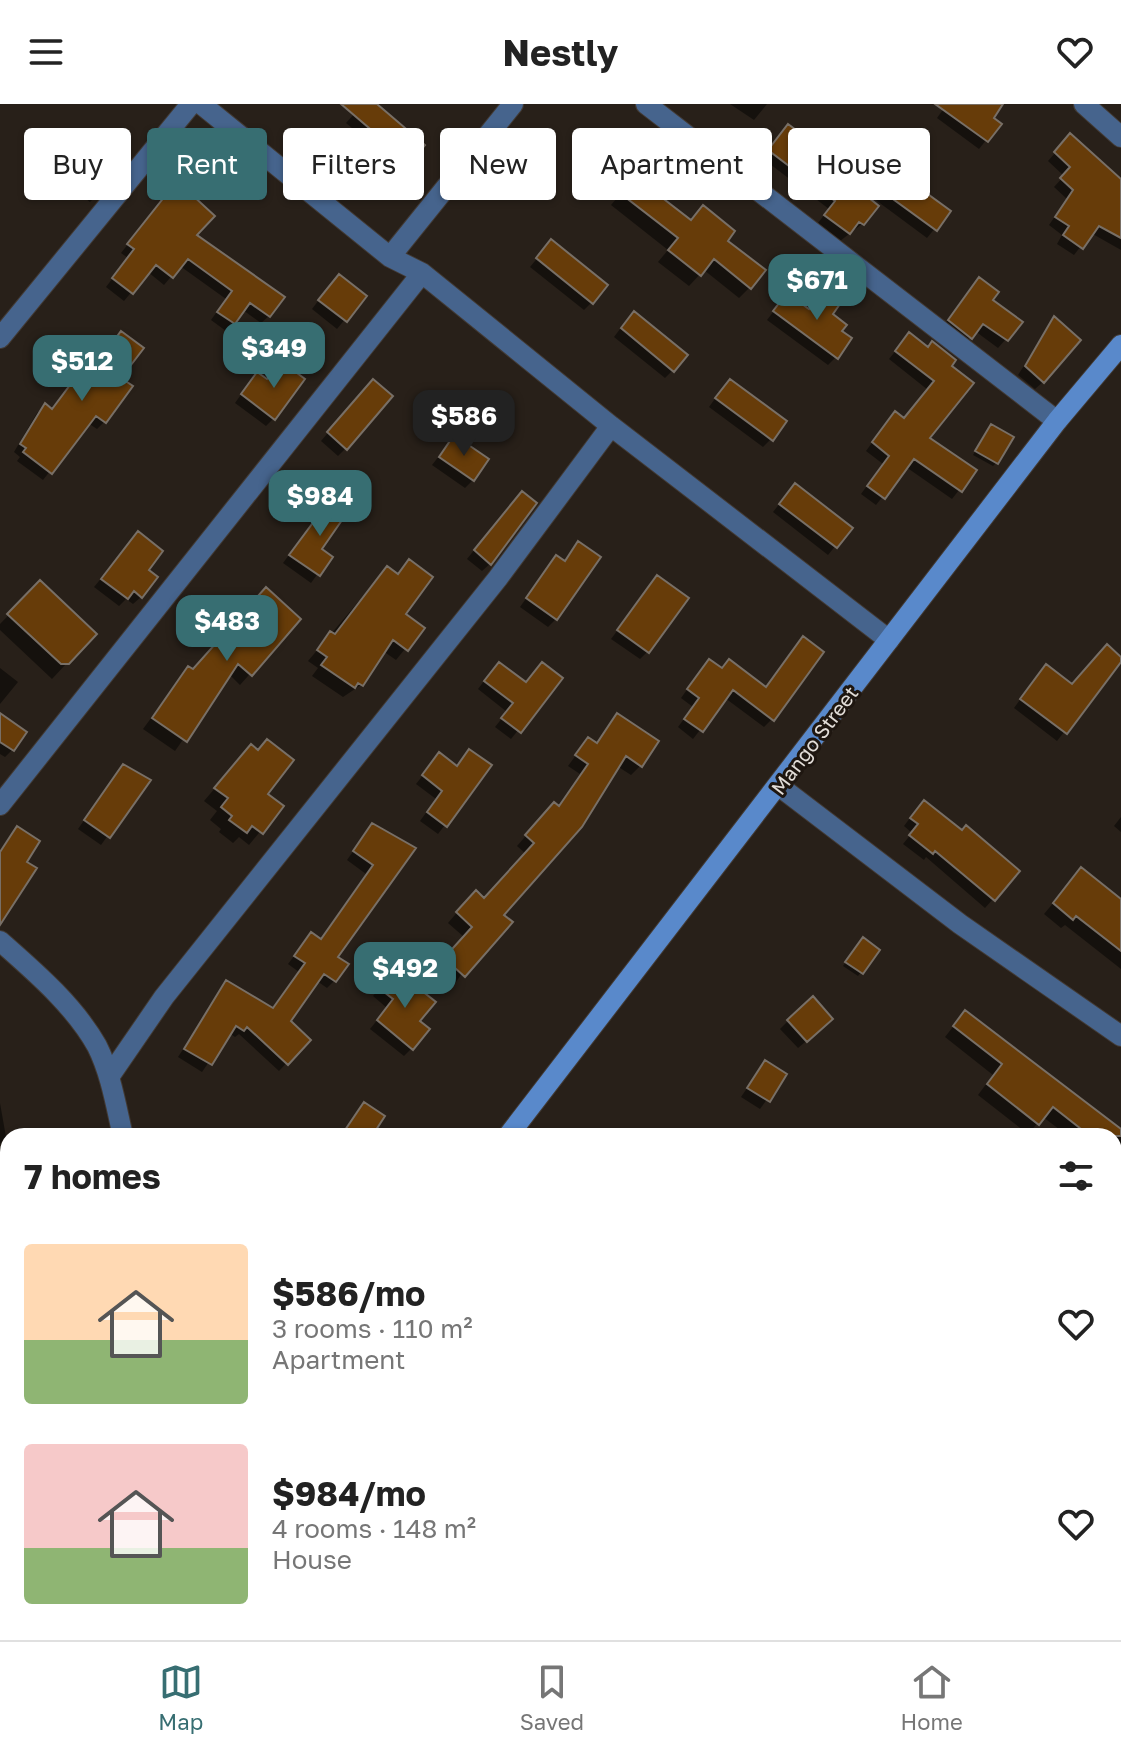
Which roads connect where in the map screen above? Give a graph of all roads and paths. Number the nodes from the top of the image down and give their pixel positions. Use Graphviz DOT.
graph roads {
  1 [pos="191,104"];
  2 [pos="201,104"];
  3 [pos="513,104"];
  4 [pos="646,104"];
  5 [pos="1084,104"];
  6 [pos="1121,137"];
  7 [pos="390,257"];
  8 [pos="422,273"];
  9 [pos="0,338"];
  10 [pos="1121,346"];
  11 [pos="1057,421"];
  12 [pos="611,426"];
  13 [pos="889,640"];
  14 [pos="779,786"];
  15 [pos="0,805"];
  16 [pos="0,941"];
  17 [pos="1121,1036"];
  18 [pos="109,1077"];
  19 [pos="121,1128"];
  20 [pos="514,1128"];
  1 -- 9 [label="street"];
  2 -- 7 [label="street"];
  3 -- 7 [label="street"];
  4 -- 11 [label="street"];
  5 -- 6 [label="street"];
  7 -- 8 [label="street"];
  8 -- 12 [label="street"];
  8 -- 15 [label="street"];
  10 -- 11 [label="main road, Mango Street"];
  11 -- 13 [label="main road, Mango Street"];
  12 -- 13 [label="street"];
  12 -- 18 [label="street"];
  13 -- 14 [label="main road, Mango Street"];
  14 -- 17 [label="street"];
  14 -- 20 [label="main road, Mango Street"];
  16 -- 18 [label="street"];
  18 -- 19 [label="street"];
}
